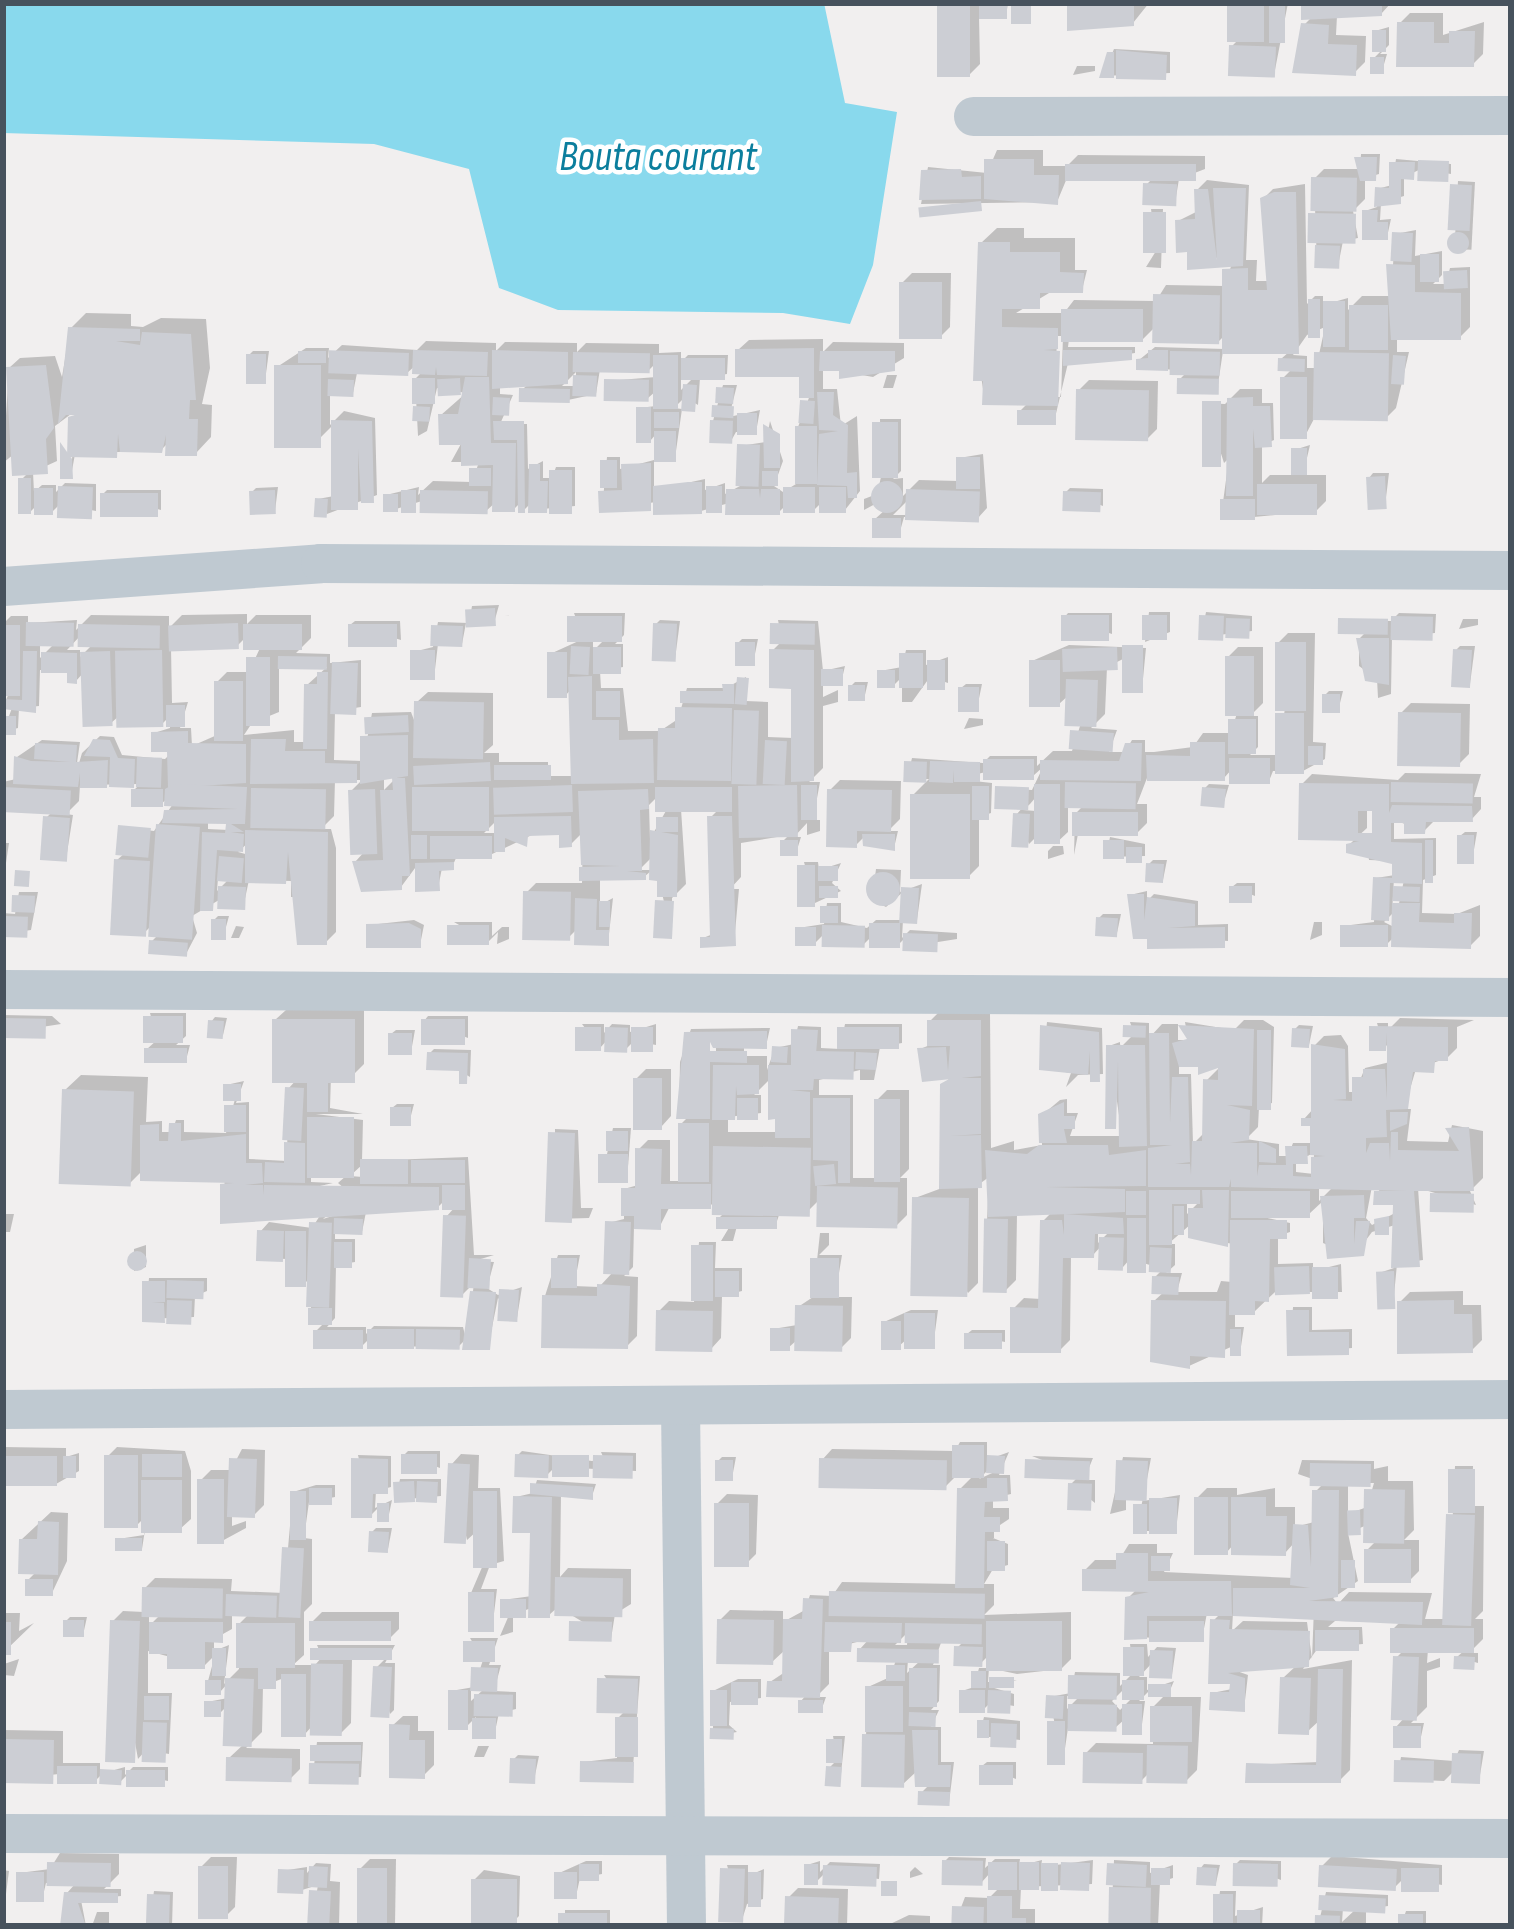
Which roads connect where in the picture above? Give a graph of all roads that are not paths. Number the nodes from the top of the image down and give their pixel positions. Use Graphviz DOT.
graph roads {
  1 [pos="973,116"];
  2 [pos="1511,116"];
  3 [pos="1511,570"];
  4 [pos="3,586"];
  5 [pos="3,989"];
  6 [pos="1511,998"];
  7 [pos="1511,1399"];
  8 [pos="680,1405"];
  9 [pos="3,1408"];
  10 [pos="3,1834"];
  11 [pos="1511,1838"];
  12 [pos="686,1841"];
  13 [pos="686,1926"];
  1 -- 2 [label="street"];
  3 -- 4 [label="street"];
  5 -- 6 [label="street"];
  7 -- 8 [label="street"];
  8 -- 9 [label="street"];
  8 -- 12 [label="street"];
  10 -- 12 [label="street"];
  11 -- 12 [label="street"];
  12 -- 13 [label="street"];
}
